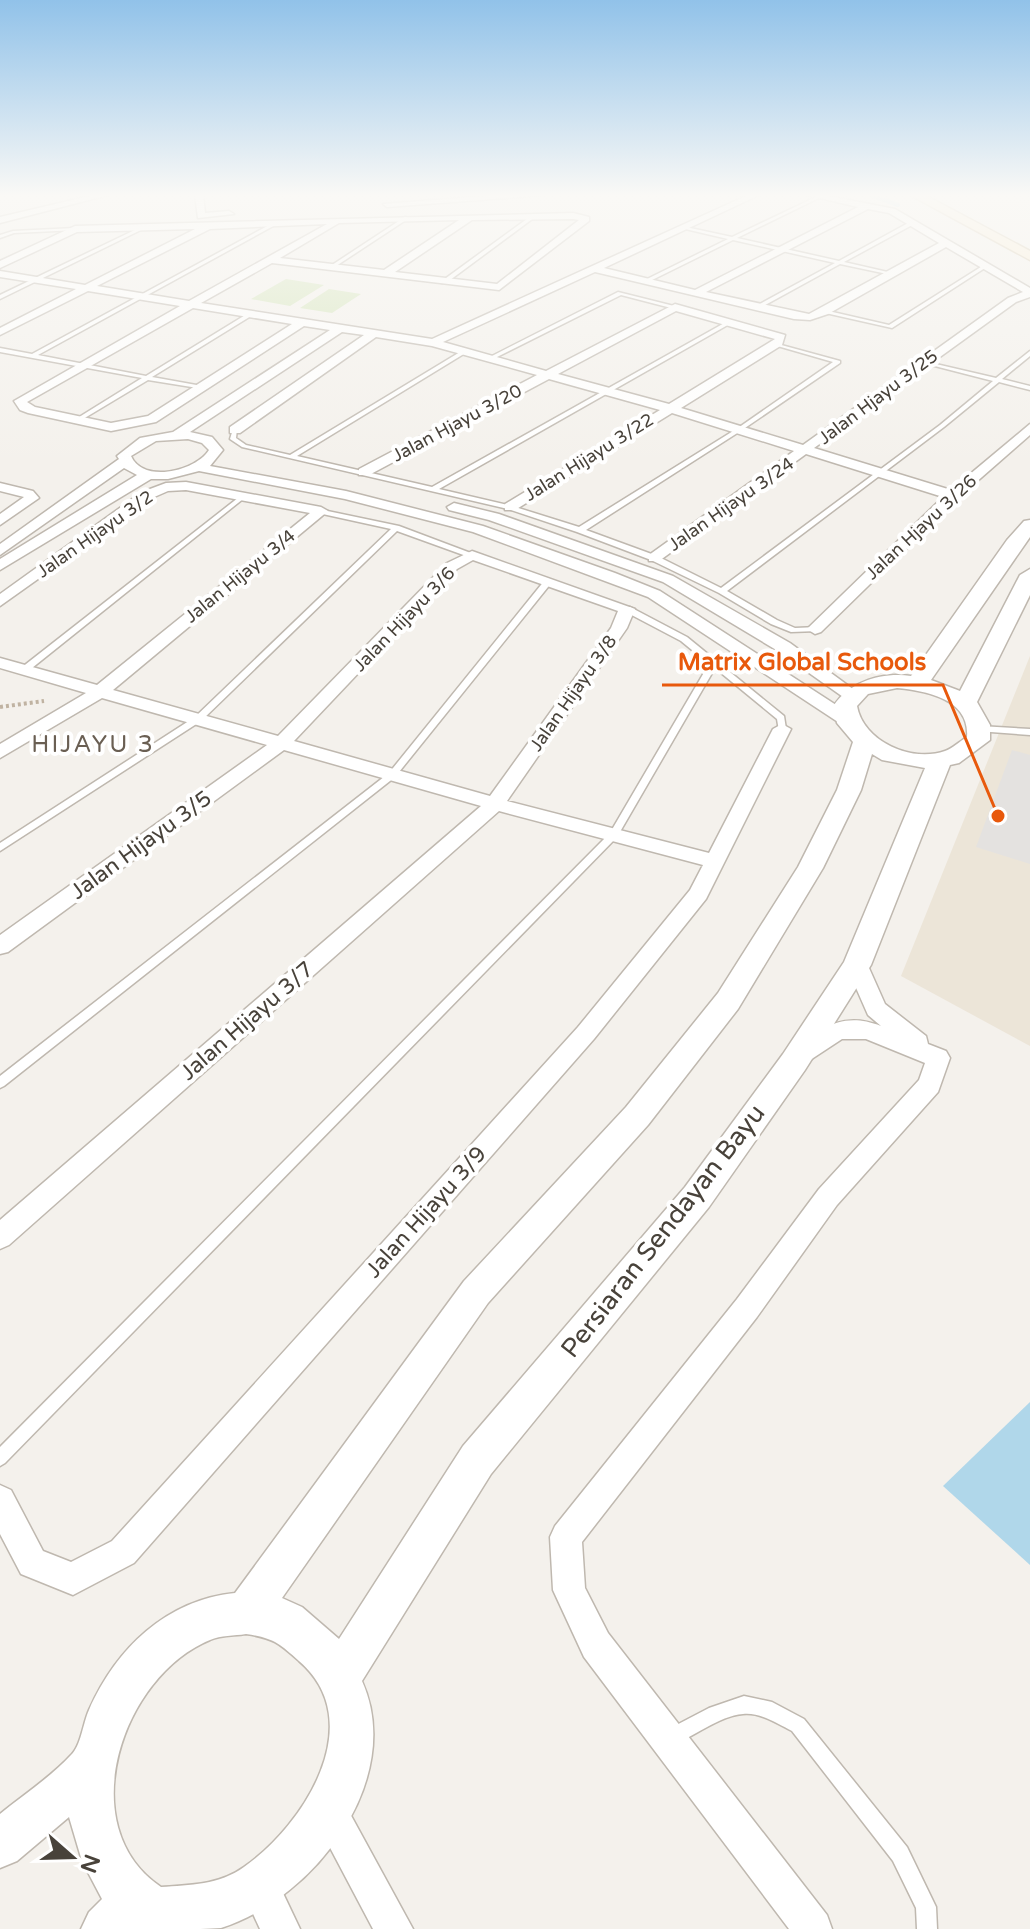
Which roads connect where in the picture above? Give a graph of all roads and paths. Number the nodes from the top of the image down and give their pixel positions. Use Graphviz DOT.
graph roads {
  1 [pos="25,285"];
  2 [pos="69,285"];
  3 [pos="94,285"];
  4 [pos="164,285"];
  5 [pos="228,285"];
  6 [pos="469,285"];
  7 [pos="506,285"];
  8 [pos="559,285"];
  9 [pos="665,285"];
  10 [pos="712,285"];
  11 [pos="797,285"];
  12 [pos="871,285"];
  13 [pos="956,285"];
  14 [pos="88,288"];
  15 [pos="698,292"];
  16 [pos="1030,292"];
  17 [pos="0,297"];
  18 [pos="142,297"];
  19 [pos="191,306"];
  20 [pos="675,307"];
  21 [pos="758,307"];
  22 [pos="824,312"];
  23 [pos="249,315"];
  24 [pos="730,322"];
  25 [pos="301,323"];
  26 [pos="339,329"];
  27 [pos="0,332"];
  28 [pos="373,334"];
  29 [pos="433,343"];
  30 [pos="776,344"];
  31 [pos="0,350"];
  32 [pos="465,351"];
  33 [pos="1030,353"];
  34 [pos="33,356"];
  35 [pos="491,358"];
  36 [pos="925,362"];
  37 [pos="291,363"];
  38 [pos="84,365"];
  39 [pos="550,374"];
  40 [pos="147,378"];
  41 [pos="996,380"];
  42 [pos="202,388"];
  43 [pos="1030,388"];
  44 [pos="609,391"];
  45 [pos="668,408"];
  46 [pos="78,420"];
  47 [pos="1030,428"];
  48 [pos="740,429"];
  49 [pos="235,430"];
  50 [pos="176,435"];
  51 [pos="199,437"];
  52 [pos="807,450"];
  53 [pos="292,456"];
  54 [pos="215,457"];
  55 [pos="124,462"];
  56 [pos="201,468"];
  57 [pos="364,472"];
  58 [pos="877,472"];
  59 [pos="149,474"];
  60 [pos="0,487"];
  61 [pos="434,489"];
  62 [pos="245,495"];
  63 [pos="953,495"];
  64 [pos="510,507"];
  65 [pos="321,511"];
  66 [pos="0,521"];
  67 [pos="1030,525"];
  68 [pos="396,528"];
  69 [pos="580,530"];
  70 [pos="0,551"];
  71 [pos="472,555"];
  72 [pos="654,558"];
  73 [pos="0,565"];
  74 [pos="1030,575"];
  75 [pos="548,582"];
  76 [pos="722,591"];
  77 [pos="0,601"];
  78 [pos="627,609"];
  79 [pos="815,629"];
  80 [pos="0,663"];
  81 [pos="714,663"];
  82 [pos="24,670"];
  83 [pos="917,683"];
  84 [pos="101,691"];
  85 [pos="852,695"];
  86 [pos="53,700"];
  87 [pos="965,703"];
  88 [pos="0,707"];
  89 [pos="198,719"];
  90 [pos="782,729"];
  91 [pos="980,729"];
  92 [pos="854,730"];
  93 [pos="1030,732"];
  94 [pos="282,743"];
  95 [pos="0,752"];
  96 [pos="940,760"];
  97 [pos="392,775"];
  98 [pos="495,804"];
  99 [pos="614,835"];
  100 [pos="0,848"];
  101 [pos="717,862"];
  102 [pos="0,946"];
  103 [pos="857,965"];
  104 [pos="938,1058"];
  105 [pos="794,1062"];
  106 [pos="0,1083"];
  107 [pos="0,1237"];
  108 [pos="0,1458"];
  109 [pos="0,1501"];
  110 [pos="246,1613"];
  111 [pos="340,1677"];
  112 [pos="667,1739"];
  113 [pos="92,1768"];
  114 [pos="335,1823"];
  115 [pos="0,1844"];
  116 [pos="121,1916"];
  117 [pos="274,1916"];
  118 [pos="394,1929"];
  119 [pos="813,1929"];
  120 [pos="927,1929"];
  1 -- 17 [label="lane"];
  2 -- 14 [label="street"];
  3 -- 14 [label="street"];
  4 -- 18 [label="lane"];
  5 -- 19 [label="street"];
  6 -- 7 [label="street"];
  8 -- 29 [label="street"];
  9 -- 15 [label="street"];
  10 -- 15 [label="street"];
  11 -- 21 [label="lane"];
  12 -- 22 [label="street"];
  13 -- 22 [label="lane"];
  14 -- 18 [label="street"];
  14 -- 27 [label="street"];
  15 -- 21 [label="street"];
  16 -- 36 [label="street, Jalan Hjayu 3/25"];
  18 -- 19 [label="street"];
  18 -- 34 [label="lane"];
  19 -- 23 [label="street"];
  19 -- 38 [label="street"];
  20 -- 24 [label="street"];
  20 -- 35 [label="lane"];
  20 -- 39 [label="street, Jalan Hjayu 3/20"];
  21 -- 22 [label="street"];
  23 -- 25 [label="street"];
  23 -- 40 [label="lane"];
  24 -- 30 [label="street"];
  24 -- 44 [label="lane"];
  25 -- 26 [label="street"];
  25 -- 42 [label="street"];
  26 -- 28 [label="street"];
  26 -- 37 [label="street"];
  28 -- 29 [label="street"];
  28 -- 49 [label="street"];
  29 -- 32 [label="street"];
  30 -- 45 [label="street, Jalan Hijayu 3/22"];
  30 -- 48 [label="lane"];
  31 -- 34 [label="lane"];
  32 -- 35 [label="street"];
  32 -- 53 [label="lane"];
  33 -- 41 [label="lane"];
  34 -- 38 [label="lane"];
  35 -- 39 [label="street"];
  36 -- 41 [label="lane"];
  36 -- 52 [label="street, Jalan Hjayu 3/25"];
  37 -- 50 [label="street"];
  37 -- 51 [label="street"];
  38 -- 40 [label="lane"];
  38 -- 46 [label="street"];
  39 -- 44 [label="street"];
  39 -- 57 [label="street, Jalan Hjayu 3/20"];
  40 -- 42 [label="lane"];
  40 -- 46 [label="lane"];
  41 -- 43 [label="lane"];
  41 -- 58 [label="lane"];
  42 -- 46 [label="street"];
  44 -- 45 [label="street"];
  44 -- 61 [label="lane"];
  45 -- 48 [label="street"];
  45 -- 64 [label="street, Jalan Hijayu 3/22"];
  47 -- 63 [label="street, Jalan Hjayu 3/26"];
  48 -- 52 [label="street"];
  48 -- 69 [label="lane"];
  49 -- 53 [label="lane"];
  50 -- 51 [label="street"];
  50 -- 55 [label="street"];
  51 -- 54 [label="street"];
  52 -- 58 [label="street"];
  52 -- 72 [label="street, Jalan Hijayu 3/24"];
  53 -- 57 [label="lane"];
  54 -- 56 [label="street"];
  54 -- 85 [label="street"];
  55 -- 59 [label="street"];
  55 -- 70 [label="street"];
  56 -- 59 [label="street"];
  56 -- 92 [label="street"];
  57 -- 61 [label="lane"];
  58 -- 63 [label="street"];
  58 -- 76 [label="lane"];
  59 -- 73 [label="street"];
  60 -- 66 [label="street"];
  61 -- 64 [label="lane"];
  62 -- 65 [label="street, Jalan Hijayu 3/4"];
  62 -- 77 [label="street, Jalan Hijayu 3/2"];
  62 -- 82 [label="lane"];
  63 -- 79 [label="street, Jalan Hjayu 3/26"];
  64 -- 69 [label="lane"];
  65 -- 68 [label="lane"];
  65 -- 84 [label="street, Jalan Hijayu 3/4"];
  67 -- 83 [label="street"];
  68 -- 71 [label="lane"];
  68 -- 89 [label="lane"];
  69 -- 72 [label="lane"];
  71 -- 75 [label="street, Jalan Hijayu 3/6"];
  71 -- 94 [label="street, Jalan Hijayu 3/6"];
  72 -- 76 [label="lane"];
  74 -- 87 [label="street"];
  75 -- 78 [label="street, Jalan Hijayu 3/8"];
  75 -- 97 [label="lane"];
  76 -- 79 [label="lane"];
  78 -- 81 [label="lane"];
  78 -- 98 [label="street, Jalan Hijayu 3/8"];
  80 -- 82 [label="street"];
  81 -- 90 [label="lane"];
  81 -- 99 [label="lane"];
  82 -- 84 [label="street"];
  83 -- 85 [label="street"];
  83 -- 87 [label="street"];
  84 -- 89 [label="street"];
  84 -- 95 [label="street, Jalan Hijayu 3/4"];
  85 -- 92 [label="street"];
  86 -- 88 [label="path"];
  87 -- 91 [label="street"];
  89 -- 94 [label="street"];
  89 -- 100 [label="lane"];
  90 -- 101 [label="street, Jalan Hijayu 3/9"];
  91 -- 93 [label="lane"];
  91 -- 96 [label="street"];
  92 -- 96 [label="street"];
  92 -- 110 [label="street"];
  94 -- 97 [label="street"];
  94 -- 102 [label="street, Jalan Hijayu 3/5"];
  96 -- 103 [label="street, Persiaran Sendayan Bayu"];
  97 -- 98 [label="street"];
  97 -- 106 [label="lane"];
  98 -- 99 [label="street"];
  98 -- 107 [label="street, Jalan Hijayu 3/7"];
  99 -- 101 [label="street"];
  99 -- 108 [label="lane"];
  101 -- 109 [label="street, Jalan Hijayu 3/9"];
  103 -- 104 [label="street"];
  103 -- 105 [label="street, Persiaran Sendayan Bayu"];
  104 -- 105 [label="street"];
  104 -- 112 [label="street"];
  105 -- 111 [label="street, Persiaran Sendayan Bayu"];
  110 -- 111 [label="street"];
  110 -- 113 [label="street"];
  111 -- 114 [label="street"];
  112 -- 119 [label="street"];
  112 -- 120 [label="lane"];
  113 -- 115 [label="street"];
  113 -- 116 [label="street"];
  114 -- 117 [label="street"];
  114 -- 118 [label="street"];
  116 -- 117 [label="street"];
}
